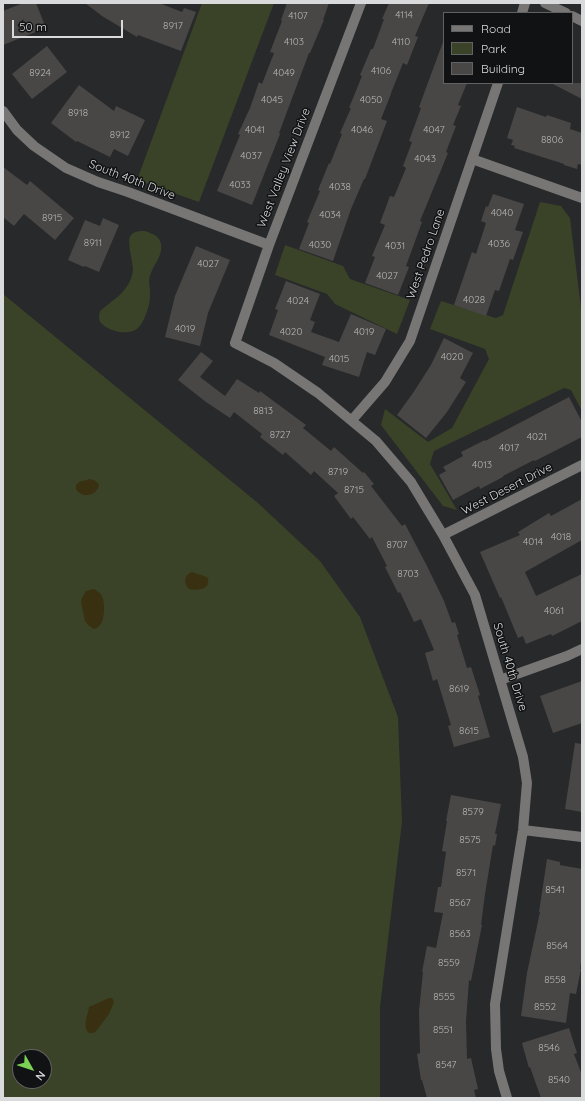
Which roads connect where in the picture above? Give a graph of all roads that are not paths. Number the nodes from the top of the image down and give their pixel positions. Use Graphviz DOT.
graph roads {
  1 [pos="361,3"];
  2 [pos="545,3"];
  3 [pos="564,12"];
  4 [pos="573,16"];
  5 [pos="582,21"];
  6 [pos="498,84"];
  7 [pos="3,111"];
  8 [pos="472,159"];
  9 [pos="582,198"];
  10 [pos="268,245"];
  11 [pos="235,343"];
  12 [pos="352,420"];
  13 [pos="582,466"];
  14 [pos="443,535"];
  15 [pos="582,650"];
  16 [pos="500,680"];
  17 [pos="523,830"];
  18 [pos="582,837"];
  19 [pos="507,1098"];
  1 -- 10 [label="street, West Valley View Drive"];
  2 -- 3 [label="street"];
  4 -- 5 [label="street"];
  6 -- 8 [label="street, West Pedro Lane"];
  7 -- 10 [label="street, South 40th Drive"];
  8 -- 9 [label="street"];
  8 -- 12 [label="street, West Pedro Lane"];
  10 -- 11 [label="street, West Valley View Drive"];
  11 -- 12 [label="street, South 40th Drive"];
  12 -- 14 [label="street, South 40th Drive"];
  13 -- 14 [label="street, West Desert Drive"];
  14 -- 16 [label="street, South 40th Drive"];
  15 -- 16 [label="street"];
  16 -- 17 [label="street, South 40th Drive"];
  17 -- 18 [label="street"];
  17 -- 19 [label="street, South 40th Drive"];
}
